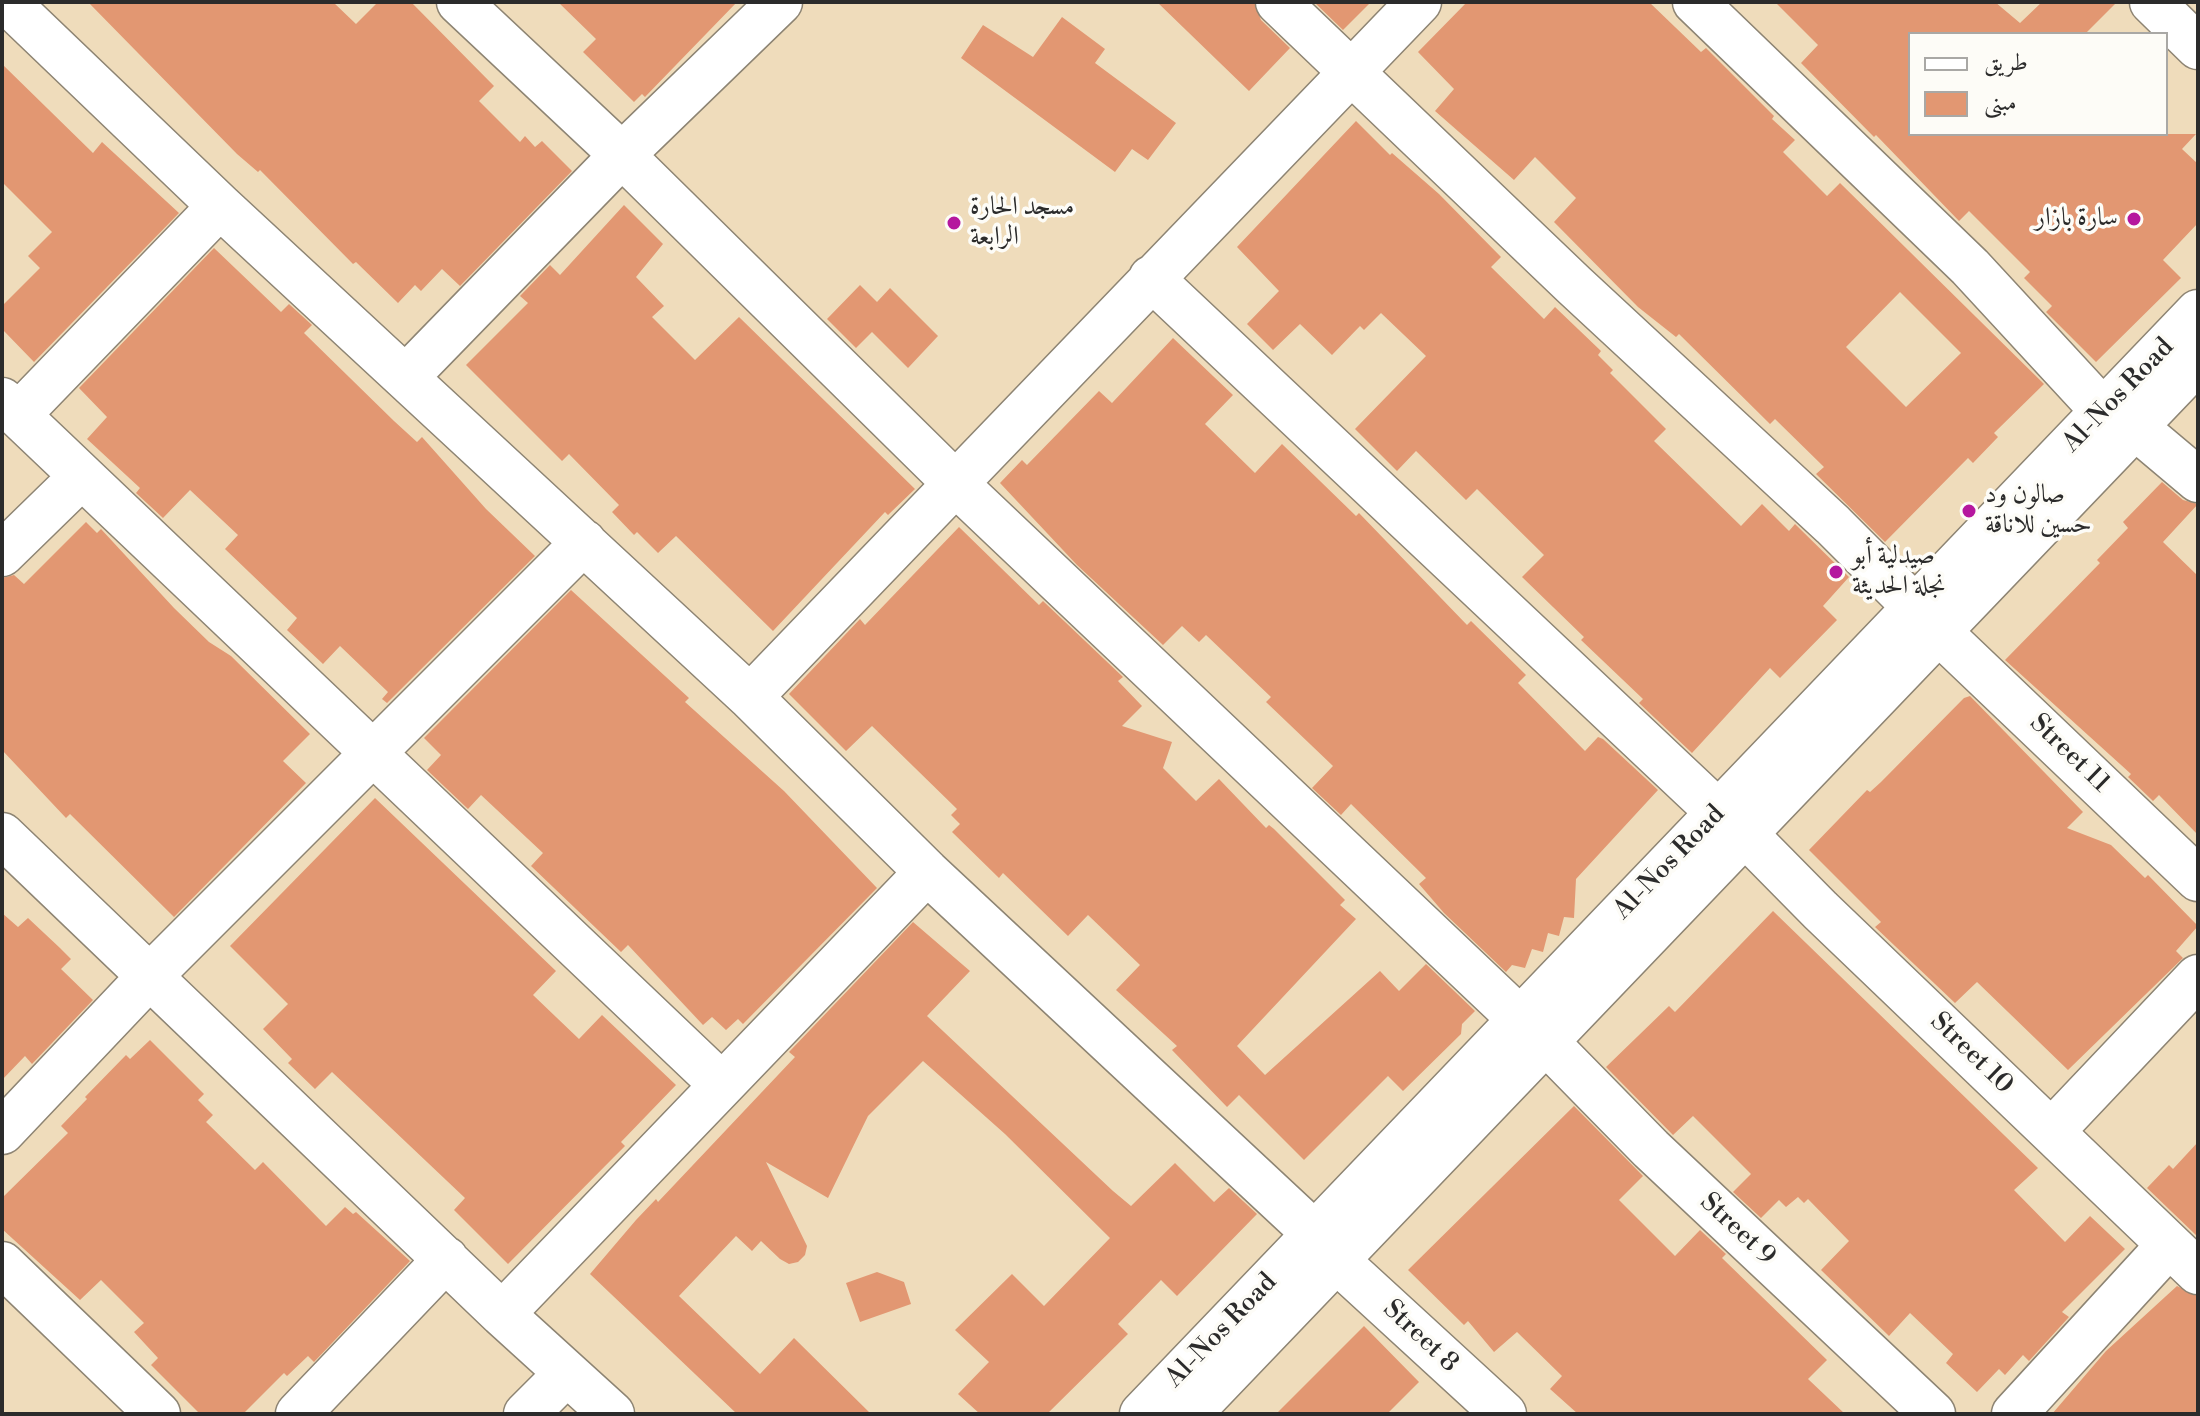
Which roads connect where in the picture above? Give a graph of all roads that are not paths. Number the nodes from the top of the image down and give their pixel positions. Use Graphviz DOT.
graph roads {
  1 [pos="7,2"];
  2 [pos="459,2"];
  3 [pos="780,2"];
  4 [pos="1278,2"];
  5 [pos="1419,2"];
  6 [pos="1695,2"];
  7 [pos="2152,2"];
  8 [pos="2198,47"];
  9 [pos="1354,71"];
  10 [pos="622,155"];
  11 [pos="220,206"];
  12 [pos="1151,278"];
  13 [pos="2198,312"];
  14 [pos="2198,361"];
  15 [pos="407,376"];
  16 [pos="11,407"];
  17 [pos="2120,420"];
  18 [pos="81,477"];
  19 [pos="2198,480"];
  20 [pos="957,485"];
  21 [pos="584,542"];
  22 [pos="2,554"];
  23 [pos="1926,619"];
  24 [pos="750,697"];
  25 [pos="375,752"];
  26 [pos="1732,823"];
  27 [pos="2,835"];
  28 [pos="927,872"];
  29 [pos="2198,879"];
  30 [pos="2198,977"];
  31 [pos="148,978"];
  32 [pos="1533,1031"];
  33 [pos="721,1084"];
  34 [pos="2052,1131"];
  35 [pos="2,1132"];
  36 [pos="1325,1247"];
  37 [pos="2184,1258"];
  38 [pos="446,1259"];
  39 [pos="2,1264"];
  40 [pos="502,1314"];
  41 [pos="567,1373"];
  42 [pos="158,1414"];
  43 [pos="298,1414"];
  44 [pos="526,1414"];
  45 [pos="612,1414"];
  46 [pos="1142,1414"];
  47 [pos="1189,1414"];
  48 [pos="1504,1414"];
  49 [pos="1933,1414"];
  50 [pos="2014,1414"];
  1 -- 11 [label="street, Street 8"];
  2 -- 10 [label="street, Street 9"];
  3 -- 10 [label="street"];
  4 -- 9 [label="street, Street 11"];
  5 -- 9 [label="street"];
  6 -- 17 [label="street"];
  7 -- 8 [label="street"];
  9 -- 12 [label="street"];
  9 -- 23 [label="street, Street 11"];
  10 -- 15 [label="street"];
  10 -- 20 [label="street, Street 9"];
  11 -- 15 [label="street, Street 8"];
  11 -- 16 [label="street"];
  12 -- 20 [label="street"];
  12 -- 26 [label="street, Street 10"];
  13 -- 17 [label="street, Al-Nos Road"];
  14 -- 17 [label="street, Al-Nos Road"];
  15 -- 21 [label="street, Street 8"];
  16 -- 18 [label="street"];
  17 -- 19 [label="street"];
  17 -- 23 [label="street, Al-Nos Road"];
  18 -- 22 [label="street"];
  18 -- 25 [label="street"];
  20 -- 24 [label="street"];
  20 -- 32 [label="street, Street 9"];
  21 -- 24 [label="street, Street 8"];
  21 -- 25 [label="street"];
  23 -- 26 [label="street, Al-Nos Road"];
  23 -- 29 [label="street, Street 11"];
  24 -- 28 [label="street, Street 8"];
  25 -- 31 [label="street"];
  25 -- 33 [label="street"];
  26 -- 32 [label="street, Al-Nos Road"];
  26 -- 34 [label="street, Street 10"];
  27 -- 31 [label="street"];
  28 -- 33 [label="street"];
  28 -- 36 [label="street, Street 8"];
  30 -- 34 [label="street"];
  31 -- 35 [label="street"];
  31 -- 38 [label="street"];
  32 -- 36 [label="street, Al-Nos Road"];
  32 -- 49 [label="street, Street 9"];
  33 -- 40 [label="street"];
  34 -- 37 [label="street, Street 10"];
  36 -- 46 [label="street, Al-Nos Road"];
  36 -- 47 [label="street, Al-Nos Road"];
  36 -- 48 [label="street, Street 8"];
  37 -- 50 [label="street"];
  38 -- 40 [label="street"];
  38 -- 43 [label="street"];
  39 -- 42 [label="street"];
  40 -- 41 [label="street"];
  41 -- 44 [label="street"];
  41 -- 45 [label="street"];
}
